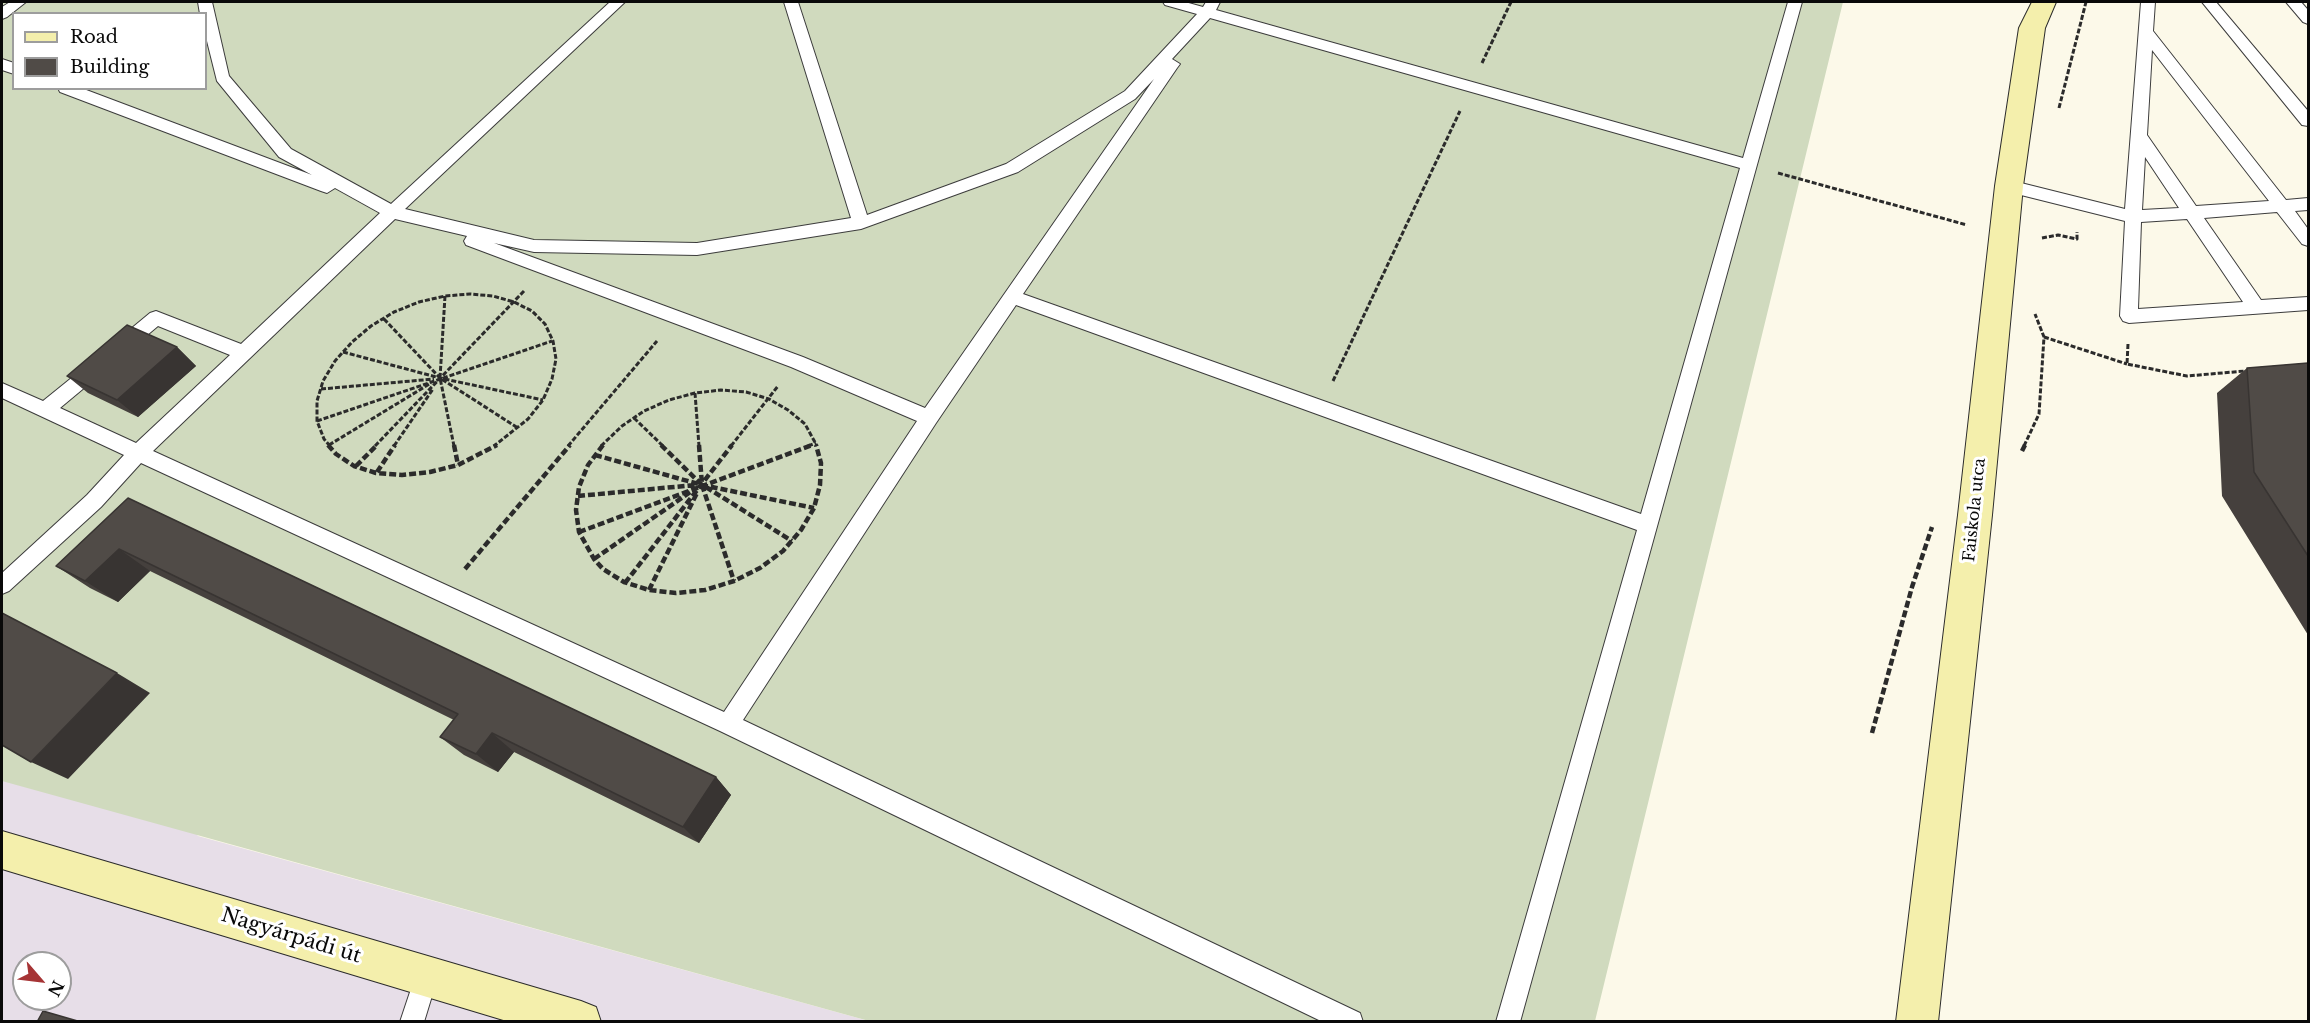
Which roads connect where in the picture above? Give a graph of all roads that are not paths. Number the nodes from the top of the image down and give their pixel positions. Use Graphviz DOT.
graph roads {
  1 [pos="19,2"];
  2 [pos="205,2"];
  3 [pos="618,2"];
  4 [pos="791,2"];
  5 [pos="1170,2"];
  6 [pos="1795,2"];
  7 [pos="2044,2"];
  8 [pos="2148,2"];
  9 [pos="2209,2"];
  10 [pos="2293,2"];
  11 [pos="1212,5"];
  12 [pos="2,14"];
  13 [pos="2308,19"];
  14 [pos="2145,30"];
  15 [pos="70,90"];
  16 [pos="2308,121"];
  17 [pos="2139,136"];
  18 [pos="1748,165"];
  19 [pos="2009,186"];
  20 [pos="2308,204"];
  21 [pos="2282,206"];
  22 [pos="392,212"];
  23 [pos="2192,213"];
  24 [pos="2133,217"];
  25 [pos="861,223"];
  26 [pos="2308,240"];
  27 [pos="1012,297"];
  28 [pos="2308,304"];
  29 [pos="2256,307"];
  30 [pos="244,353"];
  31 [pos="2,390"];
  32 [pos="45,411"];
  33 [pos="929,418"];
  34 [pos="138,453"];
  35 [pos="1647,525"];
  36 [pos="2,585"];
  37 [pos="728,724"];
  38 [pos="2,850"];
  39 [pos="426,976"];
  40 [pos="412,1022"];
  41 [pos="580,1022"];
  42 [pos="1351,1022"];
  43 [pos="1508,1022"];
  44 [pos="1917,1022"];
  1 -- 12 [label="lane"];
  2 -- 22 [label="lane"];
  3 -- 22 [label="lane"];
  4 -- 25 [label="lane"];
  5 -- 11 [label="lane"];
  6 -- 18 [label="lane"];
  7 -- 19 [label="street, Faiskola utca"];
  8 -- 14 [label="lane"];
  9 -- 16 [label="lane"];
  10 -- 13 [label="lane"];
  11 -- 18 [label="lane"];
  11 -- 25 [label="lane"];
  11 -- 27 [label="lane"];
  14 -- 17 [label="lane"];
  14 -- 21 [label="lane"];
  15 -- 22 [label="lane"];
  17 -- 23 [label="lane"];
  17 -- 24 [label="lane"];
  18 -- 35 [label="lane"];
  19 -- 24 [label="lane"];
  19 -- 44 [label="street, Faiskola utca"];
  20 -- 21 [label="lane"];
  21 -- 23 [label="lane"];
  21 -- 26 [label="lane"];
  22 -- 25 [label="lane"];
  22 -- 30 [label="lane"];
  22 -- 33 [label="lane"];
  23 -- 24 [label="lane"];
  23 -- 29 [label="lane"];
  24 -- 29 [label="lane"];
  27 -- 33 [label="lane"];
  27 -- 35 [label="lane"];
  28 -- 29 [label="lane"];
  30 -- 32 [label="lane"];
  30 -- 34 [label="lane"];
  31 -- 32 [label="lane"];
  32 -- 34 [label="lane"];
  33 -- 37 [label="lane"];
  34 -- 36 [label="lane"];
  34 -- 37 [label="lane"];
  35 -- 43 [label="lane"];
  37 -- 42 [label="lane"];
  38 -- 39 [label="street, Nagyárpádi út"];
  39 -- 40 [label="lane"];
  39 -- 41 [label="street, Nagyárpádi út"];
}
